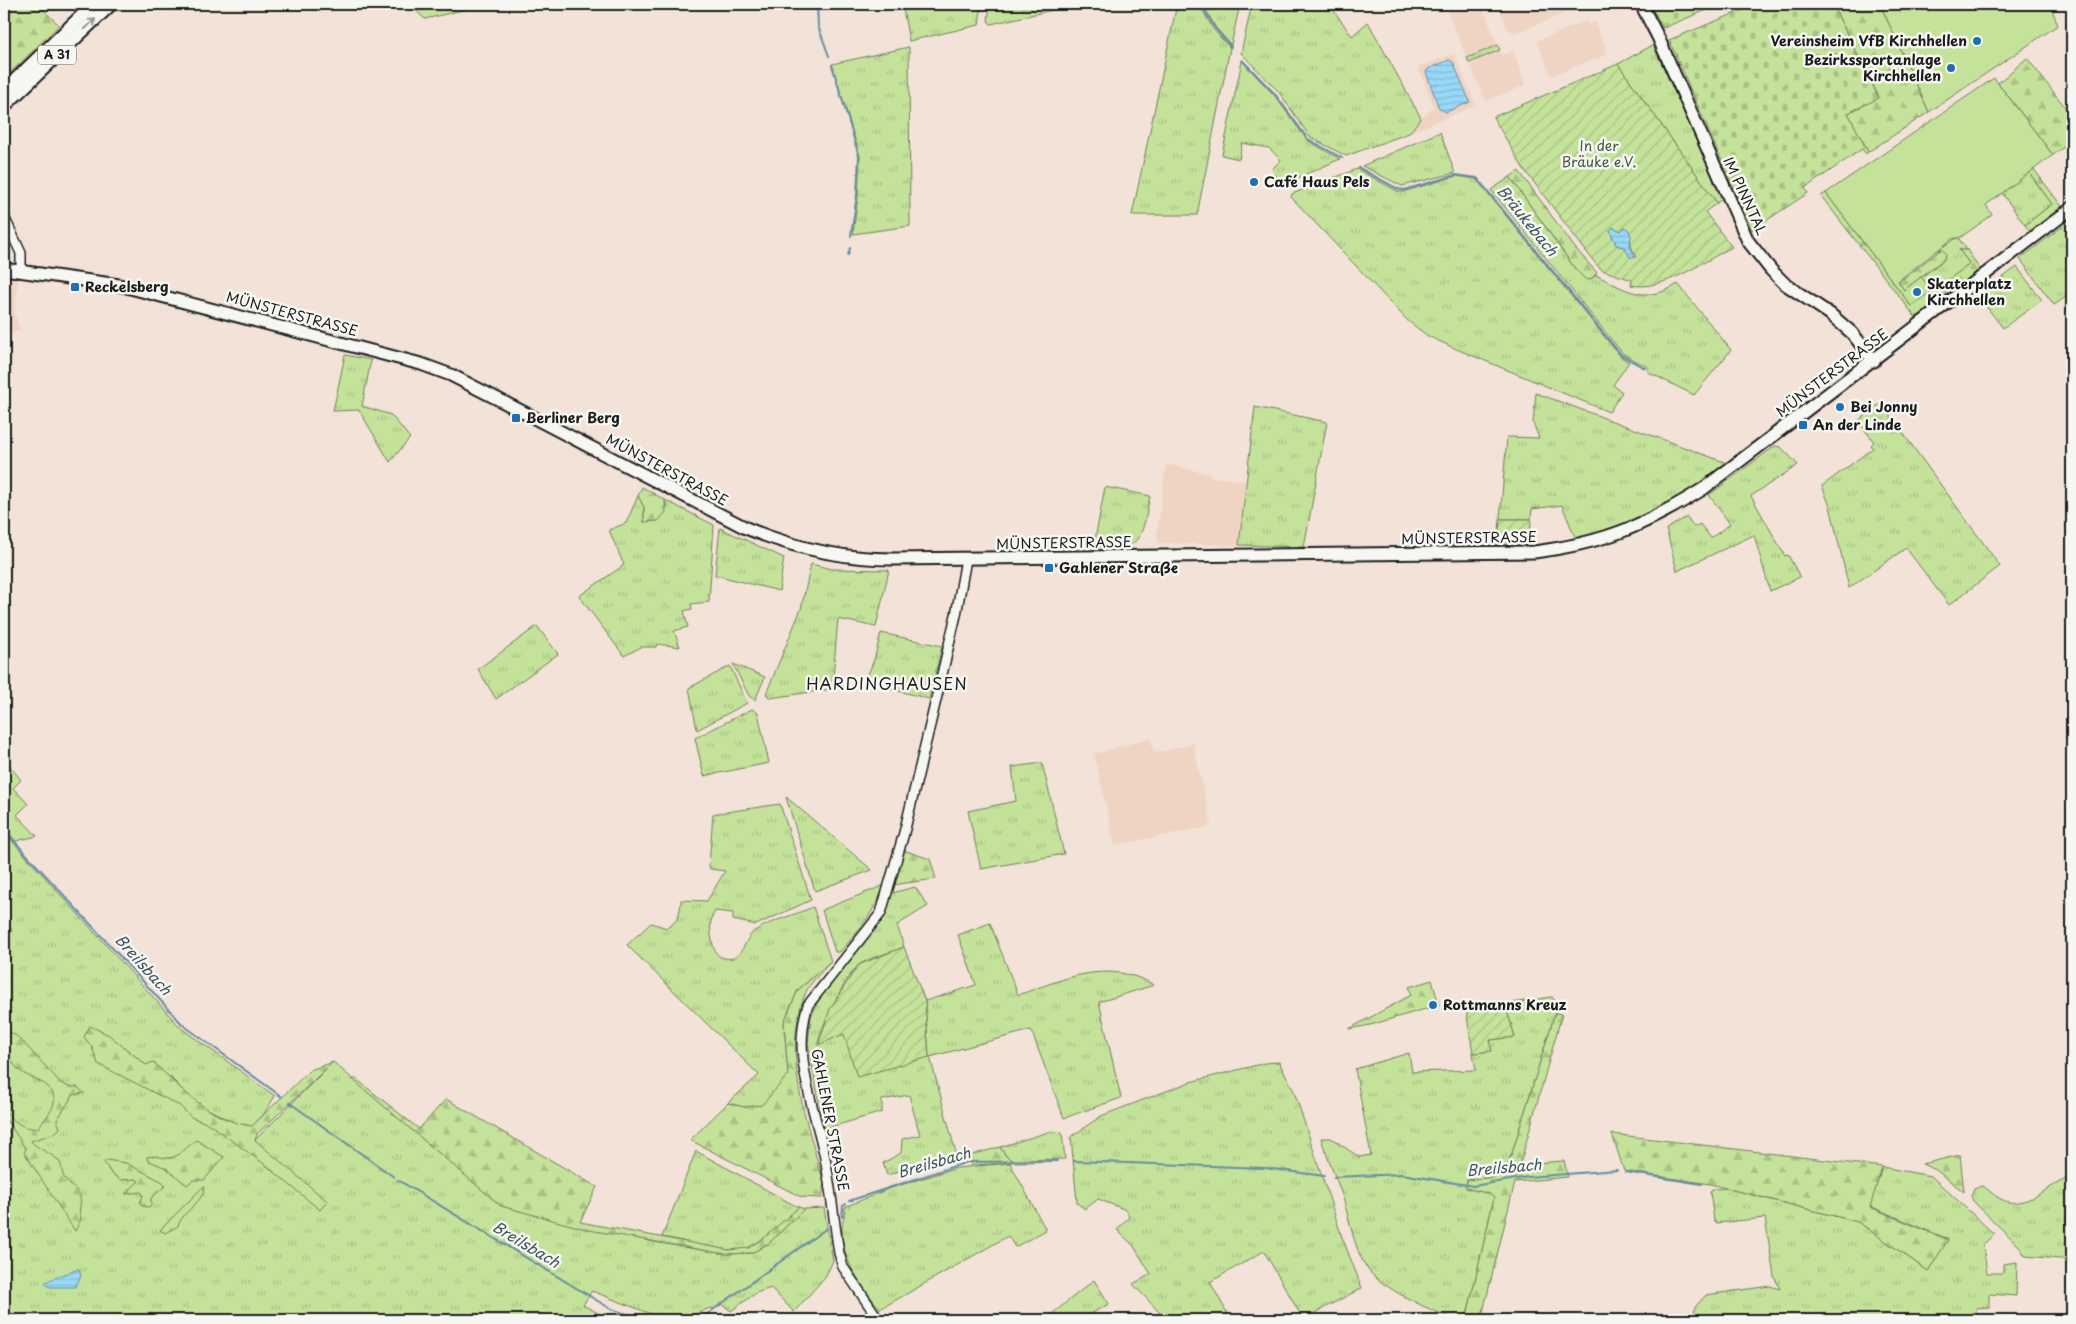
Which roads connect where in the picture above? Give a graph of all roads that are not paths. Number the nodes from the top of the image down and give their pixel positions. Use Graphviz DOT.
graph roads {
  1 [pos="94,4"];
  2 [pos="111,4"];
  3 [pos="1642,4"];
  4 [pos="4,91"];
  5 [pos="4,106"];
  6 [pos="2072,208"];
  7 [pos="4,217"];
  8 [pos="4,269"];
  9 [pos="21,270"];
  10 [pos="1874,361"];
  11 [pos="966,559"];
  12 [pos="879,1320"];
  1 -- 4 [label="highway, A 31"];
  5 -- 2 [label="highway, A 31, one-way"];
  3 -- 10 [label="main road, IM PINNTAL"];
  6 -- 10 [label="main road, MÜNSTERSTRASSE"];
  7 -- 9 [label="street"];
  8 -- 9 [label="main road, MÜNSTERSTRASSE"];
  9 -- 11 [label="main road, MÜNSTERSTRASSE"];
  10 -- 11 [label="main road, MÜNSTERSTRASSE"];
  11 -- 12 [label="street, GAHLENER STRASSE"];
}
